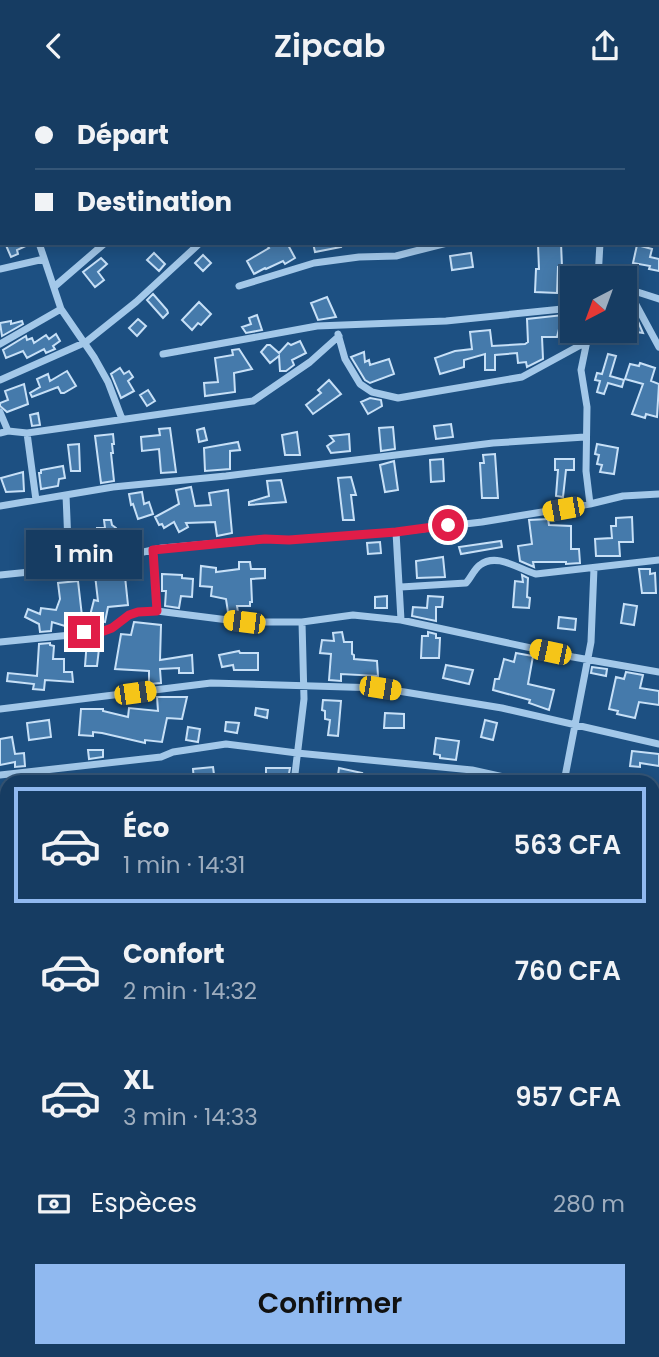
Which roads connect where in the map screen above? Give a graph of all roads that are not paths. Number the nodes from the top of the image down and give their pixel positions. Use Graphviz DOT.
graph roads {
  1 [pos="40,245"];
  2 [pos="103,245"];
  3 [pos="198,245"];
  4 [pos="439,245"];
  5 [pos="600,245"];
  6 [pos="44,259"];
  7 [pos="599,266"];
  8 [pos="0,269"];
  9 [pos="239,286"];
  10 [pos="54,287"];
  11 [pos="637,292"];
  12 [pos="659,299"];
  13 [pos="637,308"];
  14 [pos="61,309"];
  15 [pos="560,309"];
  16 [pos="338,326"];
  17 [pos="339,336"];
  18 [pos="86,342"];
  19 [pos="584,343"];
  20 [pos="588,343"];
  21 [pos="0,344"];
  22 [pos="659,347"];
  23 [pos="163,354"];
  24 [pos="0,380"];
  25 [pos="0,412"];
  26 [pos="122,419"];
  27 [pos="4,432"];
  28 [pos="27,433"];
  29 [pos="585,437"];
  30 [pos="659,494"];
  31 [pos="66,495"];
  32 [pos="36,501"];
  33 [pos="590,504"];
  34 [pos="0,506"];
  35 [pos="396,532"];
  36 [pos="153,550"];
  37 [pos="659,560"];
  38 [pos="69,568"];
  39 [pos="594,568"];
  40 [pos="0,575"];
  41 [pos="401,587"];
  42 [pos="157,611"];
  43 [pos="401,620"];
  44 [pos="302,622"];
  45 [pos="0,642"];
  46 [pos="589,659"];
  47 [pos="659,672"];
  48 [pos="304,686"];
  49 [pos="0,709"];
  50 [pos="574,725"];
  51 [pos="659,744"];
  52 [pos="298,754"];
  53 [pos="0,775"];
  54 [pos="295,775"];
  55 [pos="492,775"];
  56 [pos="565,775"];
  1 -- 6 [label="street"];
  2 -- 10 [label="street"];
  3 -- 18 [label="street"];
  4 -- 9 [label="street"];
  5 -- 7 [label="street"];
  6 -- 8 [label="street"];
  6 -- 10 [label="street"];
  10 -- 14 [label="street"];
  11 -- 12 [label="street"];
  13 -- 22 [label="street"];
  14 -- 18 [label="street"];
  14 -- 21 [label="street"];
  15 -- 16 [label="street"];
  16 -- 17 [label="street"];
  16 -- 23 [label="street"];
  17 -- 19 [label="street"];
  17 -- 26 [label="street"];
  18 -- 24 [label="street"];
  18 -- 26 [label="street"];
  20 -- 29 [label="street"];
  25 -- 27 [label="street"];
  26 -- 28 [label="street"];
  27 -- 28 [label="street"];
  28 -- 32 [label="street"];
  29 -- 31 [label="street"];
  29 -- 33 [label="street"];
  30 -- 33 [label="street"];
  31 -- 32 [label="street"];
  31 -- 38 [label="street"];
  32 -- 34 [label="street"];
  33 -- 35 [label="street"];
  35 -- 36 [label="street"];
  35 -- 41 [label="street"];
  36 -- 38 [label="street"];
  36 -- 42 [label="street"];
  37 -- 39 [label="street"];
  38 -- 40 [label="street"];
  39 -- 41 [label="street"];
  39 -- 46 [label="street"];
  41 -- 43 [label="street"];
  42 -- 44 [label="street"];
  42 -- 45 [label="street"];
  43 -- 44 [label="street"];
  43 -- 46 [label="street"];
  44 -- 48 [label="street"];
  46 -- 47 [label="street"];
  46 -- 50 [label="street"];
  48 -- 49 [label="street"];
  48 -- 50 [label="street"];
  48 -- 52 [label="street"];
  50 -- 51 [label="street"];
  50 -- 56 [label="street"];
  52 -- 53 [label="street"];
  52 -- 54 [label="street"];
  52 -- 55 [label="street"];
}
